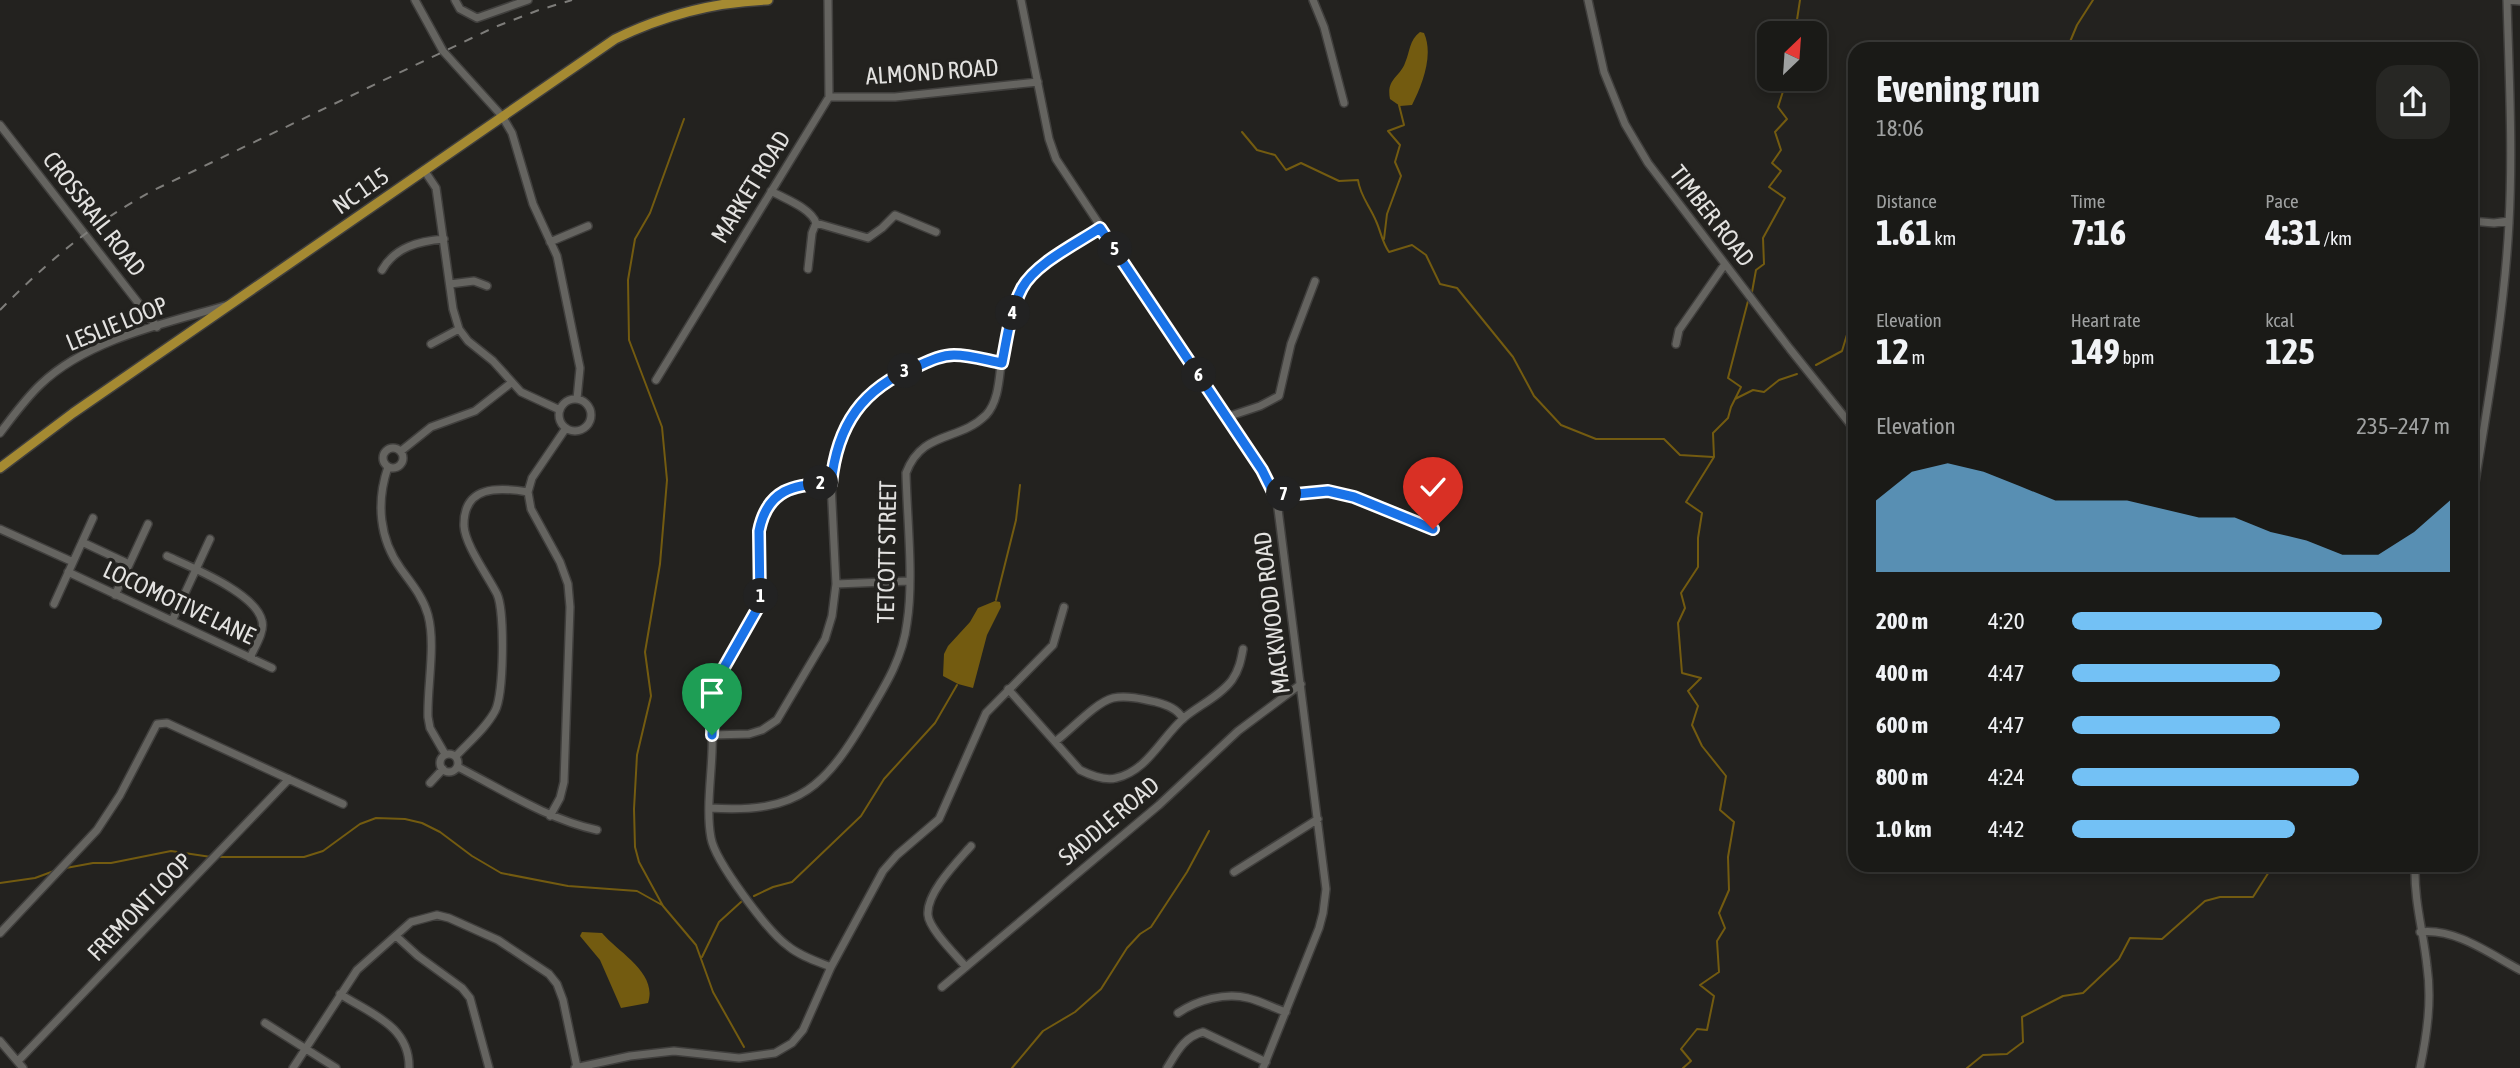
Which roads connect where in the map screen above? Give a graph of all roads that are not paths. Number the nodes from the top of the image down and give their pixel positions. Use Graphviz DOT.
graph roads {
  1 [pos="456,0"];
  2 [pos="528,0"];
  3 [pos="768,0"];
  4 [pos="828,0"];
  5 [pos="1021,0"];
  6 [pos="1312,0"];
  7 [pos="1588,0"];
  8 [pos="2507,0"];
  9 [pos="2520,1"];
  10 [pos="418,2"];
  11 [pos="1038,82"];
  12 [pos="829,97"];
  13 [pos="1343,103"];
  14 [pos="502,116"];
  15 [pos="0,125"];
  16 [pos="424,170"];
  17 [pos="771,191"];
  18 [pos="2509,221"];
  19 [pos="2478,222"];
  20 [pos="816,223"];
  21 [pos="588,226"];
  22 [pos="1100,228"];
  23 [pos="936,232"];
  24 [pos="444,239"];
  25 [pos="550,242"];
  26 [pos="1725,264"];
  27 [pos="808,269"];
  28 [pos="382,270"];
  29 [pos="1315,281"];
  30 [pos="450,284"];
  31 [pos="488,286"];
  32 [pos="233,303"];
  33 [pos="158,327"];
  34 [pos="459,329"];
  35 [pos="431,344"];
  36 [pos="1676,344"];
  37 [pos="1002,363"];
  38 [pos="656,380"];
  39 [pos="511,383"];
  40 [pos="577,398"];
  41 [pos="560,410"];
  42 [pos="1227,417"];
  43 [pos="1848,421"];
  44 [pos="566,428"];
  45 [pos="0,433"];
  46 [pos="401,451"];
  47 [pos="2478,462"];
  48 [pos="388,467"];
  49 [pos="0,468"];
  50 [pos="831,484"];
  51 [pos="528,492"];
  52 [pos="1275,496"];
  53 [pos="93,518"];
  54 [pos="148,524"];
  55 [pos="0,529"];
  56 [pos="1433,529"];
  57 [pos="210,538"];
  58 [pos="82,542"];
  59 [pos="167,556"];
  60 [pos="73,562"];
  61 [pos="129,564"];
  62 [pos="196,570"];
  63 [pos="68,572"];
  64 [pos="909,581"];
  65 [pos="836,584"];
  66 [pos="115,595"];
  67 [pos="54,604"];
  68 [pos="1064,607"];
  69 [pos="172,621"];
  70 [pos="1243,649"];
  71 [pos="250,658"];
  72 [pos="272,668"];
  73 [pos="1301,684"];
  74 [pos="1009,689"];
  75 [pos="1183,719"];
  76 [pos="712,735"];
  77 [pos="1056,741"];
  78 [pos="445,754"];
  79 [pos="456,755"];
  80 [pos="458,766"];
  81 [pos="443,769"];
  82 [pos="289,779"];
  83 [pos="430,783"];
  84 [pos="344,804"];
  85 [pos="710,808"];
  86 [pos="550,816"];
  87 [pos="1318,820"];
  88 [pos="597,830"];
  89 [pos="971,846"];
  90 [pos="2415,872"];
  91 [pos="1234,873"];
  92 [pos="2420,932"];
  93 [pos="0,933"];
  94 [pos="396,936"];
  95 [pos="831,967"];
  96 [pos="966,967"];
  97 [pos="2520,970"];
  98 [pos="942,987"];
  99 [pos="340,994"];
  100 [pos="1286,1012"];
  101 [pos="1178,1013"];
  102 [pos="265,1023"];
  103 [pos="0,1041"];
  104 [pos="306,1049"];
  105 [pos="21,1065"];
  106 [pos="1265,1065"];
  107 [pos="293,1068"];
  108 [pos="336,1068"];
  109 [pos="409,1068"];
  110 [pos="489,1068"];
  111 [pos="576,1068"];
  112 [pos="1167,1068"];
  113 [pos="2420,1068"];
  1 -- 2 [label="street"];
  3 -- 14 [label="main road, NC 115 / NC 115"];
  4 -- 12 [label="street"];
  5 -- 11 [label="street, MACKWOOD ROAD"];
  6 -- 13 [label="street"];
  7 -- 26 [label="street, TIMBER ROAD"];
  8 -- 9 [label="street"];
  8 -- 18 [label="street"];
  10 -- 14 [label="street"];
  11 -- 12 [label="street, ALMOND ROAD"];
  11 -- 22 [label="street, MACKWOOD ROAD"];
  12 -- 17 [label="street, MARKET ROAD"];
  14 -- 16 [label="main road, NC 115 / NC 115"];
  14 -- 25 [label="street"];
  15 -- 33 [label="street, CROSSRAIL ROAD"];
  16 -- 24 [label="street"];
  16 -- 32 [label="main road, NC 115 / NC 115"];
  17 -- 20 [label="street"];
  17 -- 38 [label="street, MARKET ROAD"];
  18 -- 19 [label="street"];
  18 -- 47 [label="street"];
  20 -- 23 [label="street"];
  20 -- 27 [label="street"];
  21 -- 25 [label="street"];
  22 -- 37 [label="street, TETCOTT STREET"];
  22 -- 42 [label="street, MACKWOOD ROAD"];
  24 -- 28 [label="street"];
  24 -- 30 [label="street"];
  25 -- 40 [label="street"];
  26 -- 36 [label="street"];
  26 -- 43 [label="street, TIMBER ROAD"];
  29 -- 42 [label="street"];
  30 -- 31 [label="street"];
  30 -- 34 [label="street"];
  32 -- 33 [label="street, LESLIE LOOP"];
  32 -- 49 [label="main road, NC 115 / NC 115"];
  33 -- 45 [label="street, LESLIE LOOP"];
  34 -- 35 [label="street"];
  34 -- 39 [label="street"];
  37 -- 50 [label="street"];
  37 -- 64 [label="street, TETCOTT STREET"];
  39 -- 41 [label="street"];
  39 -- 46 [label="street"];
  40 -- 41 [label="street"];
  40 -- 44 [label="street"];
  41 -- 44 [label="street"];
  42 -- 52 [label="street, MACKWOOD ROAD"];
  44 -- 51 [label="street"];
  46 -- 48 [label="street"];
  46 -- 48 [label="street"];
  48 -- 78 [label="street"];
  50 -- 65 [label="street"];
  50 -- 76 [label="street"];
  51 -- 79 [label="street"];
  51 -- 86 [label="street"];
  52 -- 56 [label="street"];
  52 -- 73 [label="street, MACKWOOD ROAD"];
  53 -- 58 [label="street"];
  54 -- 61 [label="street"];
  55 -- 60 [label="street"];
  57 -- 62 [label="street"];
  58 -- 60 [label="street"];
  58 -- 61 [label="street"];
  59 -- 62 [label="street"];
  60 -- 63 [label="street"];
  61 -- 66 [label="street"];
  62 -- 69 [label="street"];
  62 -- 71 [label="street"];
  63 -- 66 [label="street, LOCOMOTIVE LANE"];
  63 -- 67 [label="street"];
  64 -- 65 [label="street"];
  64 -- 85 [label="street, TETCOTT STREET"];
  65 -- 76 [label="street"];
  66 -- 69 [label="street, LOCOMOTIVE LANE"];
  68 -- 74 [label="street"];
  69 -- 71 [label="street, LOCOMOTIVE LANE"];
  70 -- 75 [label="street"];
  71 -- 72 [label="street, LOCOMOTIVE LANE"];
  73 -- 87 [label="street, MACKWOOD ROAD"];
  73 -- 96 [label="street, SADDLE ROAD"];
  74 -- 77 [label="street"];
  74 -- 95 [label="street"];
  75 -- 77 [label="street"];
  75 -- 77 [label="street"];
  76 -- 85 [label="street"];
  78 -- 79 [label="street"];
  78 -- 81 [label="street"];
  79 -- 80 [label="street"];
  80 -- 81 [label="street"];
  80 -- 86 [label="street"];
  81 -- 83 [label="street"];
  82 -- 84 [label="street"];
  82 -- 93 [label="street"];
  82 -- 105 [label="street, FREMONT LOOP"];
  85 -- 95 [label="street"];
  86 -- 88 [label="street"];
  87 -- 91 [label="street"];
  87 -- 100 [label="street, MACKWOOD ROAD"];
  89 -- 96 [label="street"];
  90 -- 92 [label="street"];
  92 -- 97 [label="street"];
  92 -- 113 [label="street"];
  94 -- 99 [label="street"];
  94 -- 110 [label="street"];
  94 -- 111 [label="street"];
  95 -- 111 [label="street"];
  96 -- 98 [label="street, SADDLE ROAD"];
  99 -- 104 [label="street"];
  99 -- 109 [label="street"];
  100 -- 101 [label="street"];
  100 -- 106 [label="street, MACKWOOD ROAD"];
  102 -- 104 [label="street"];
  103 -- 105 [label="street"];
  104 -- 107 [label="street"];
  104 -- 108 [label="street"];
  106 -- 112 [label="street"];
}
